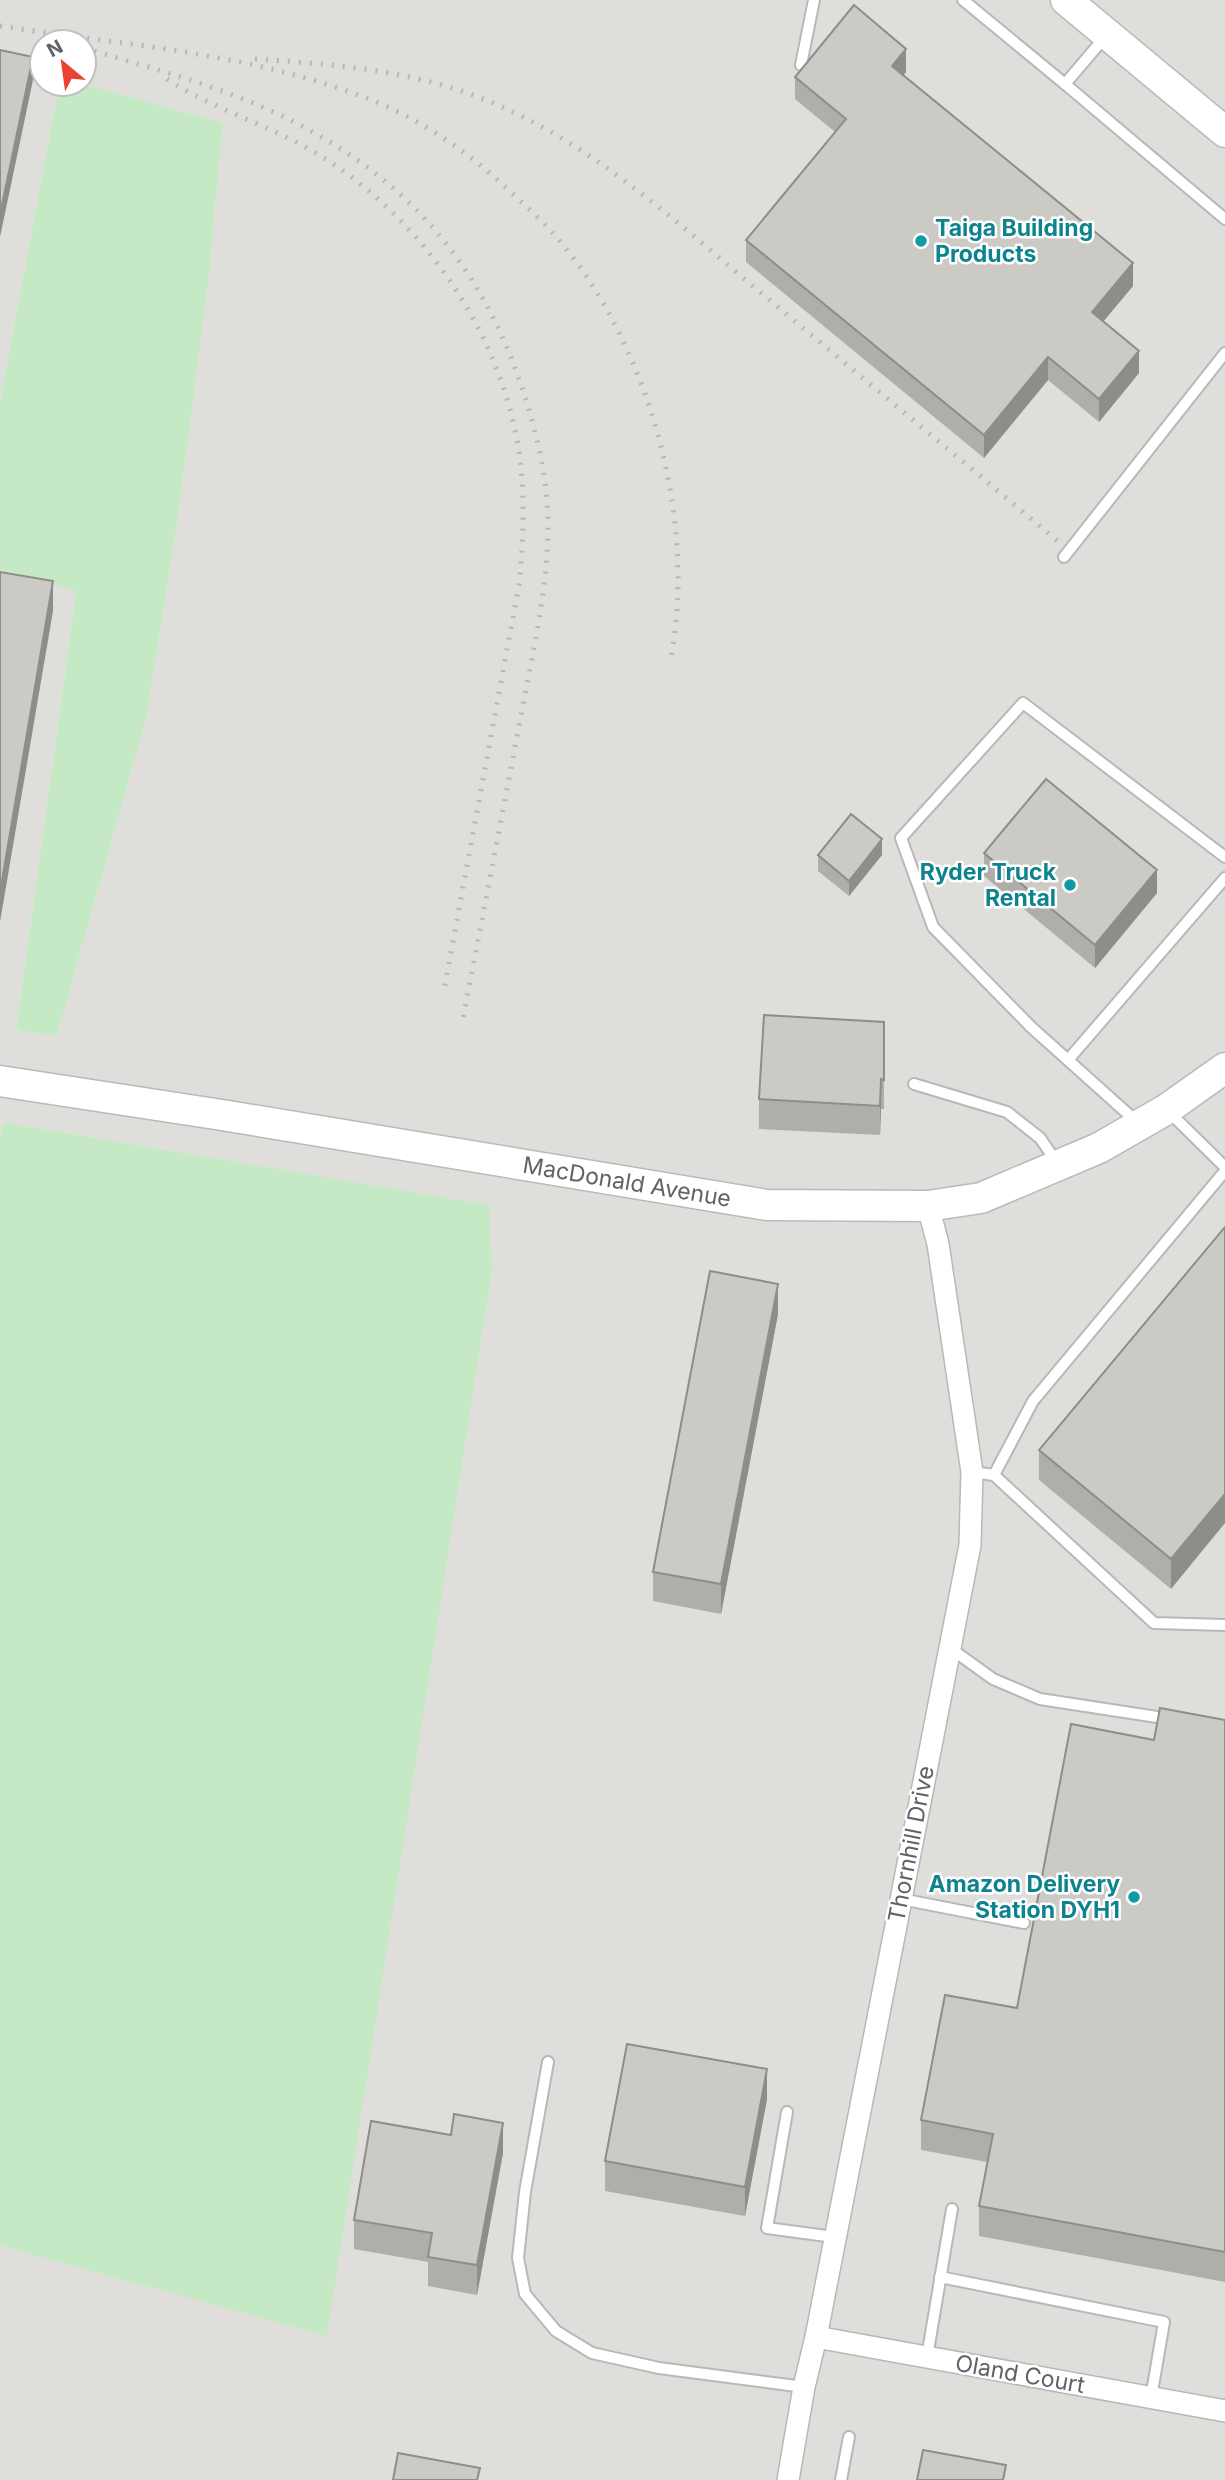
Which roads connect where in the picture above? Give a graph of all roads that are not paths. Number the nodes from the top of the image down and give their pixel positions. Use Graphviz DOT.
graph roads {
  1 [pos="814,0"];
  2 [pos="963,0"];
  3 [pos="1066,0"];
  4 [pos="1107,34"];
  5 [pos="801,65"];
  6 [pos="1065,83"];
  7 [pos="1225,132"];
  8 [pos="1225,219"];
  9 [pos="1225,353"];
  10 [pos="1064,557"];
  11 [pos="1225,857"];
  12 [pos="1225,878"];
  13 [pos="1068,1060"];
  14 [pos="1225,1068"];
  15 [pos="0,1081"];
  16 [pos="914,1084"];
  17 [pos="1167,1109"];
  18 [pos="1140,1125"];
  19 [pos="1060,1166"];
  20 [pos="1225,1169"];
  21 [pos="928,1206"];
  22 [pos="972,1472"];
  23 [pos="994,1475"];
  24 [pos="1225,1625"];
  25 [pos="950,1648"];
  26 [pos="1185,1721"];
  27 [pos="901,1899"];
  28 [pos="1024,1923"];
  29 [pos="548,2062"];
  30 [pos="788,2112"];
  31 [pos="952,2209"];
  32 [pos="834,2237"];
  33 [pos="940,2277"];
  34 [pos="816,2337"];
  35 [pos="927,2357"];
  36 [pos="804,2387"];
  37 [pos="1151,2398"];
  38 [pos="1225,2411"];
  39 [pos="849,2437"];
  40 [pos="788,2480"];
  41 [pos="841,2480"];
  1 -- 5 [label="lane"];
  2 -- 6 [label="lane"];
  3 -- 4 [label="street"];
  4 -- 6 [label="lane"];
  4 -- 7 [label="street"];
  6 -- 8 [label="lane"];
  9 -- 10 [label="lane"];
  11 -- 13 [label="lane"];
  12 -- 13 [label="lane"];
  13 -- 18 [label="lane"];
  14 -- 17 [label="street, MacDonald Avenue"];
  15 -- 21 [label="street, MacDonald Avenue"];
  16 -- 19 [label="lane"];
  17 -- 18 [label="street, MacDonald Avenue"];
  17 -- 20 [label="lane"];
  18 -- 19 [label="street, MacDonald Avenue"];
  19 -- 21 [label="street, MacDonald Avenue"];
  20 -- 23 [label="lane"];
  21 -- 22 [label="street, Thornhill Drive"];
  22 -- 23 [label="lane"];
  22 -- 25 [label="street, Thornhill Drive"];
  23 -- 24 [label="lane"];
  25 -- 26 [label="lane"];
  25 -- 27 [label="street, Thornhill Drive"];
  27 -- 28 [label="lane"];
  27 -- 32 [label="street, Thornhill Drive"];
  29 -- 36 [label="lane"];
  30 -- 32 [label="lane"];
  31 -- 33 [label="lane"];
  32 -- 34 [label="street, Thornhill Drive"];
  33 -- 35 [label="lane"];
  33 -- 37 [label="lane"];
  34 -- 35 [label="street, Oland Court"];
  34 -- 36 [label="street, Thornhill Drive"];
  35 -- 37 [label="street, Oland Court"];
  36 -- 40 [label="street, Thornhill Drive"];
  37 -- 38 [label="street, Oland Court"];
  39 -- 41 [label="lane"];
}
